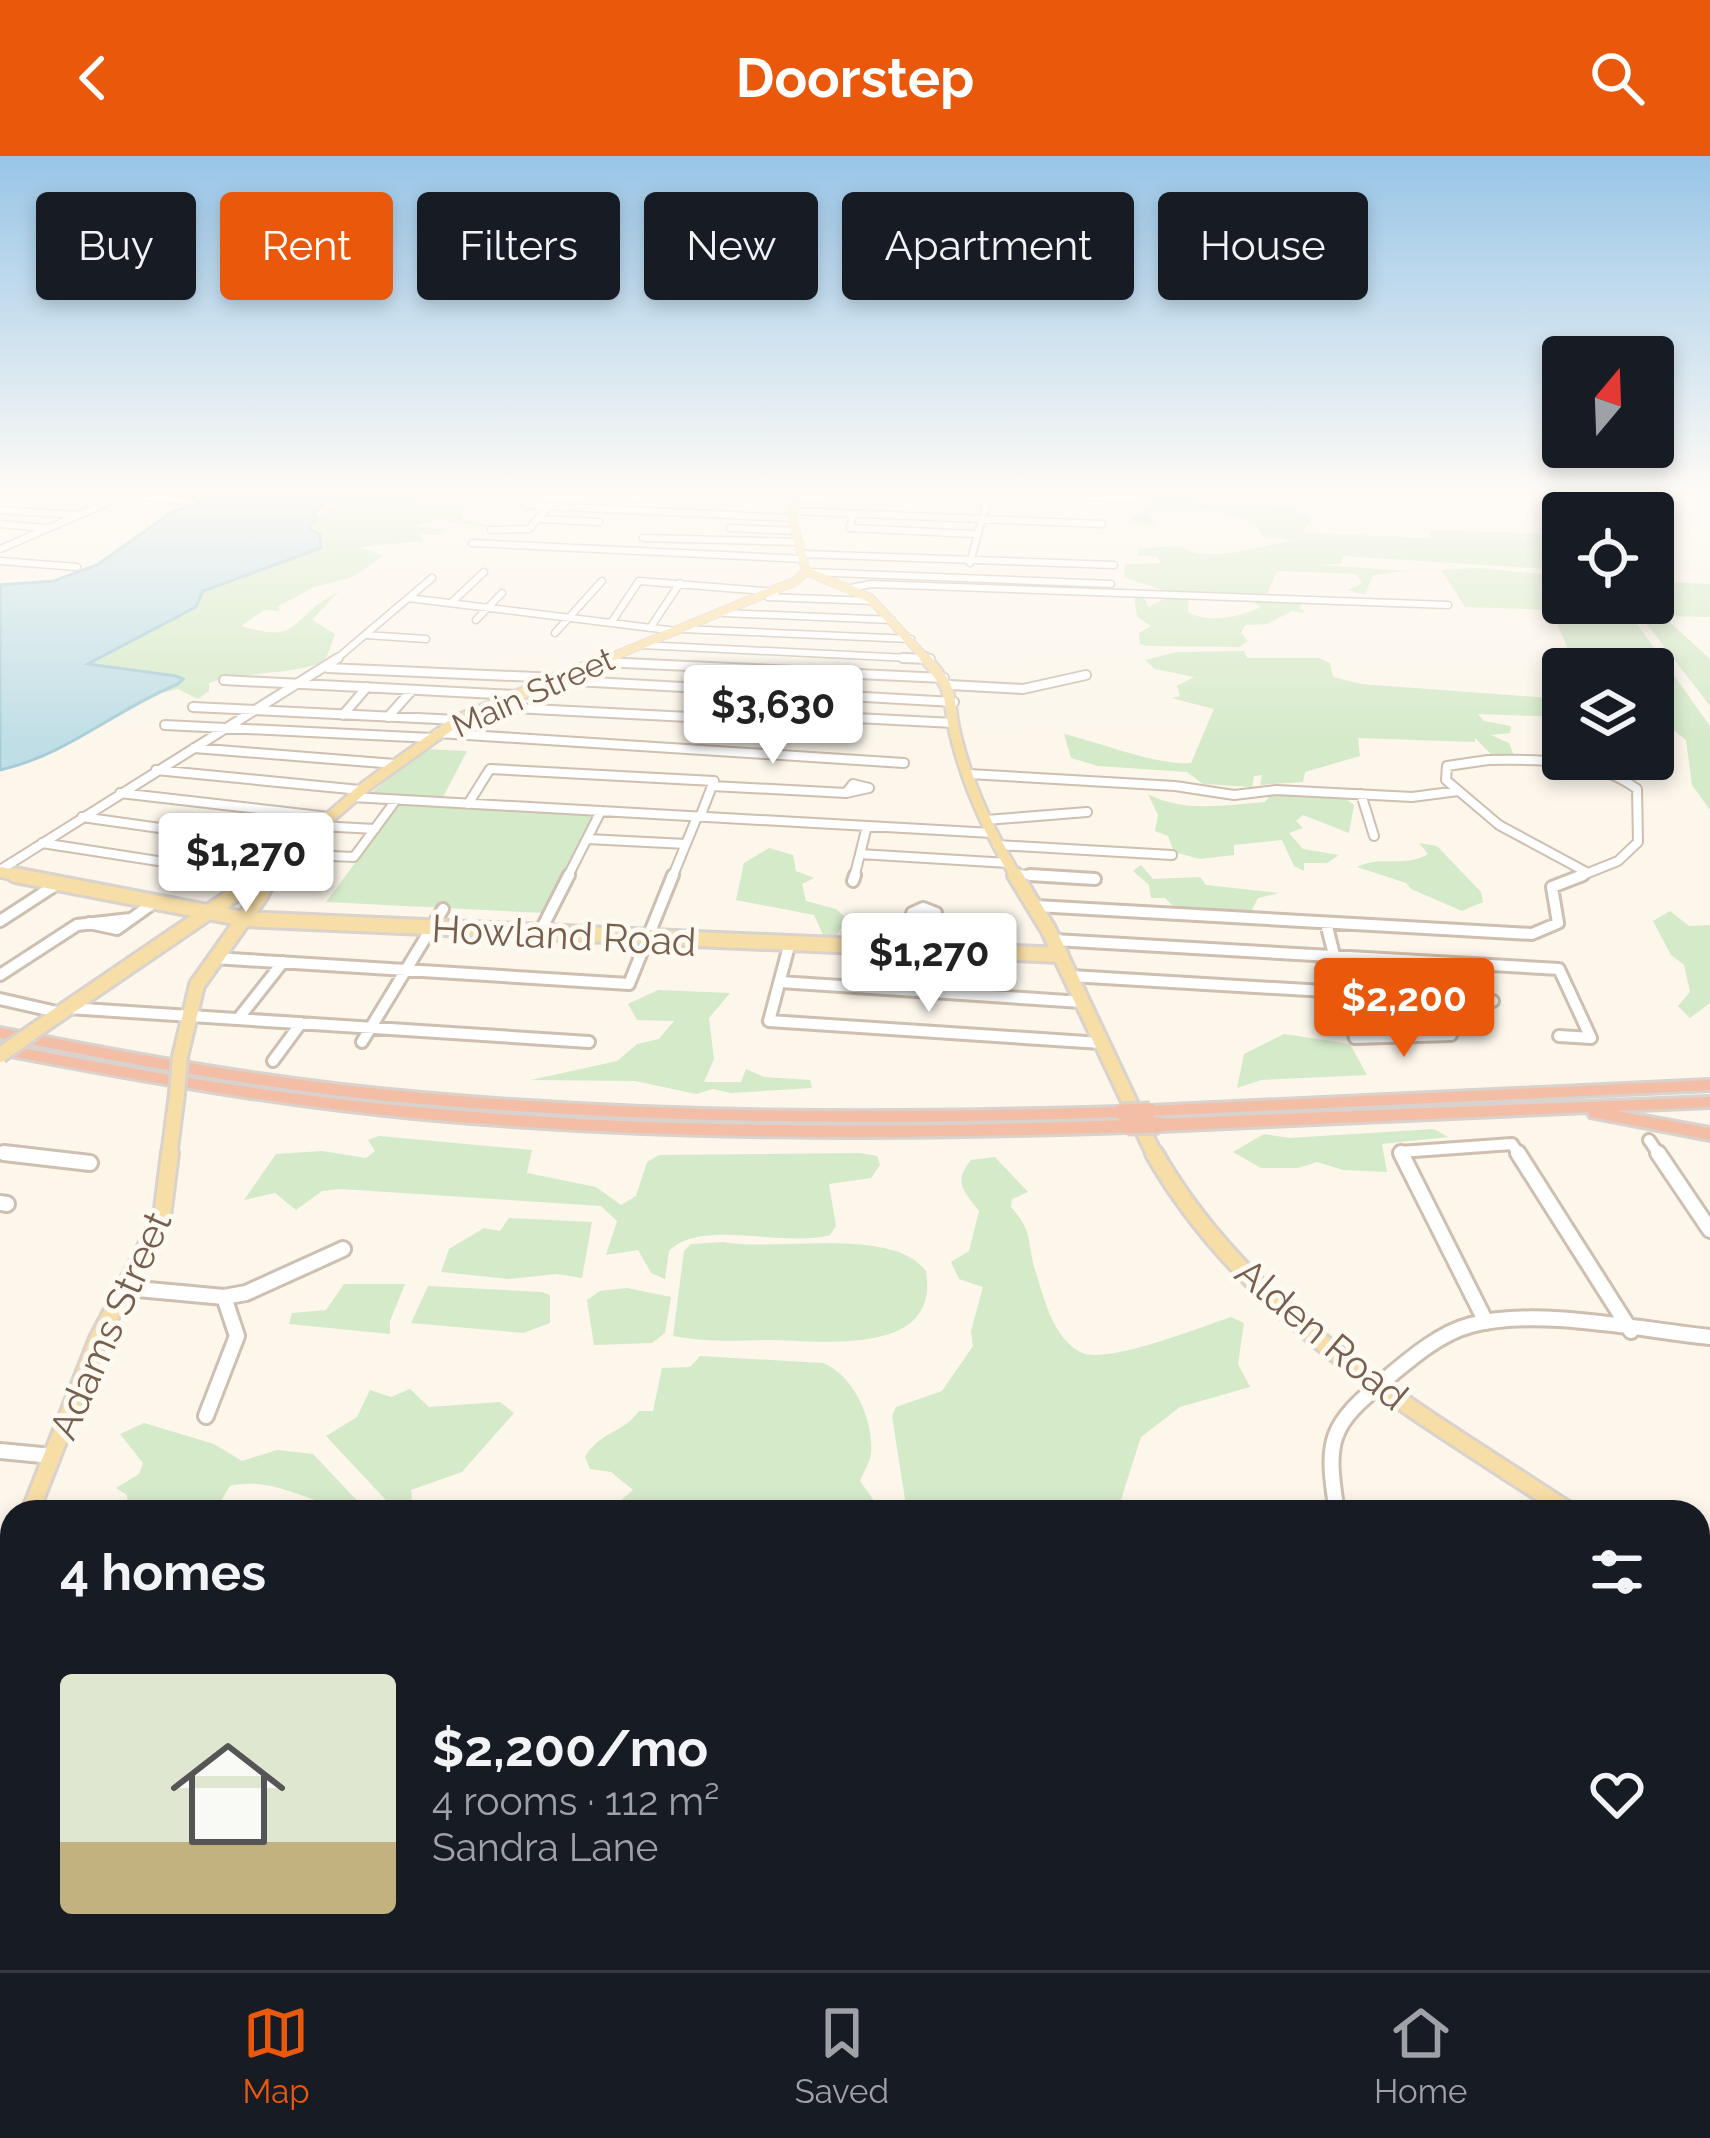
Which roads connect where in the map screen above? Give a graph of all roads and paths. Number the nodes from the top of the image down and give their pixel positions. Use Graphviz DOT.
graph roads {
  1 [pos="481,575"];
  2 [pos="968,575"];
  3 [pos="802,576"];
  4 [pos="432,578"];
  5 [pos="968,578"];
  6 [pos="602,581"];
  7 [pos="680,583"];
  8 [pos="1111,584"];
  9 [pos="851,588"];
  10 [pos="502,593"];
  11 [pos="770,594"];
  12 [pos="408,598"];
  13 [pos="873,601"];
  14 [pos="1448,605"];
  15 [pos="447,606"];
  16 [pos="490,608"];
  17 [pos="723,613"];
  18 [pos="568,618"];
  19 [pos="476,620"];
  20 [pos="892,620"];
  21 [pos="610,623"];
  22 [pos="650,628"];
  23 [pos="679,630"];
  24 [pos="555,633"];
  25 [pos="366,635"];
  26 [pos="426,639"];
  27 [pos="911,639"];
  28 [pos="641,645"];
  29 [pos="930,659"];
  30 [pos="599,662"];
  31 [pos="325,668"];
  32 [pos="1086,675"];
  33 [pos="556,679"];
  34 [pos="224,680"];
  35 [pos="948,682"];
  36 [pos="297,684"];
  37 [pos="367,688"];
  38 [pos="412,690"];
  39 [pos="517,695"];
  40 [pos="954,702"];
  41 [pos="193,707"];
  42 [pos="488,707"];
  43 [pos="252,710"];
  44 [pos="343,715"];
  45 [pos="388,717"];
  46 [pos="836,717"];
  47 [pos="458,720"];
  48 [pos="747,720"];
  49 [pos="954,723"];
  50 [pos="165,725"];
  51 [pos="223,728"];
  52 [pos="435,736"];
  53 [pos="190,748"];
  54 [pos="904,763"];
  55 [pos="1542,763"];
  56 [pos="395,764"];
  57 [pos="156,770"];
  58 [pos="969,774"];
  59 [pos="1626,780"];
  60 [pos="713,783"];
  61 [pos="1458,791"];
  62 [pos="120,793"];
  63 [pos="846,793"];
  64 [pos="356,794"];
  65 [pos="1361,794"];
  66 [pos="396,800"];
  67 [pos="468,804"];
  68 [pos="601,811"];
  69 [pos="1087,812"];
  70 [pos="82,817"];
  71 [pos="698,817"];
  72 [pos="324,821"];
  73 [pos="867,826"];
  74 [pos="375,829"];
  75 [pos="991,833"];
  76 [pos="1374,836"];
  77 [pos="586,839"];
  78 [pos="42,843"];
  79 [pos="686,844"];
  80 [pos="291,850"];
  81 [pos="860,854"];
  82 [pos="1172,855"];
  83 [pos="1012,869"];
  84 [pos="0,871"];
  85 [pos="1588,873"];
  86 [pos="261,878"];
  87 [pos="1095,880"];
  88 [pos="853,881"];
  89 [pos="57,884"];
  90 [pos="152,904"];
  91 [pos="1036,906"];
  92 [pos="443,909"];
  93 [pos="206,914"];
  94 [pos="244,920"];
  95 [pos="0,922"];
  96 [pos="936,922"];
  97 [pos="1325,923"];
  98 [pos="432,929"];
  99 [pos="539,934"];
  100 [pos="647,939"];
  101 [pos="1054,940"];
  102 [pos="789,946"];
  103 [pos="935,951"];
  104 [pos="1061,955"];
  105 [pos="1334,956"];
  106 [pos="214,958"];
  107 [pos="283,962"];
  108 [pos="406,969"];
  109 [pos="0,975"];
  110 [pos="1071,976"];
  111 [pos="780,982"];
  112 [pos="1343,992"];
  113 [pos="0,999"];
  114 [pos="1493,1001"];
  115 [pos="1082,1002"];
  116 [pos="64,1011"];
  117 [pos="182,1016"];
  118 [pos="238,1019"];
  119 [pos="301,1023"];
  120 [pos="371,1026"];
  121 [pos="0,1033"];
  122 [pos="1451,1035"];
  123 [pos="1558,1036"];
  124 [pos="362,1042"];
  125 [pos="590,1042"];
  126 [pos="1101,1042"];
  127 [pos="0,1052"];
  128 [pos="273,1061"];
  129 [pos="1710,1074"];
  130 [pos="1710,1085"];
  131 [pos="1560,1091"];
  132 [pos="1710,1102"];
  133 [pos="1499,1108"];
  134 [pos="1155,1118"];
  135 [pos="1124,1119"];
  136 [pos="1710,1134"];
  137 [pos="1649,1140"];
  138 [pos="0,1153"];
  139 [pos="90,1162"];
  140 [pos="1710,1229"];
  141 [pos="343,1249"];
  142 [pos="127,1288"];
  143 [pos="224,1297"];
  144 [pos="1486,1322"];
  145 [pos="1630,1331"];
  146 [pos="1710,1337"];
  147 [pos="1376,1387"];
  148 [pos="206,1416"];
  149 [pos="0,1451"];
  150 [pos="52,1456"];
  151 [pos="35,1500"];
  152 [pos="1336,1500"];
  153 [pos="1551,1500"];
  1 -- 15 [label="street"];
  2 -- 5 [label="street"];
  3 -- 5 [label="street"];
  3 -- 9 [label="main road, Alden Road"];
  3 -- 11 [label="main road, Main Street"];
  4 -- 12 [label="street"];
  5 -- 8 [label="street"];
  6 -- 18 [label="street"];
  7 -- 11 [label="street"];
  7 -- 21 [label="street"];
  7 -- 22 [label="street"];
  9 -- 13 [label="main road, Alden Road"];
  9 -- 14 [label="street"];
  10 -- 16 [label="street"];
  11 -- 13 [label="street"];
  11 -- 17 [label="main road, Main Street"];
  12 -- 15 [label="street"];
  12 -- 25 [label="street"];
  13 -- 20 [label="main road, Alden Road"];
  15 -- 16 [label="street"];
  16 -- 18 [label="street"];
  16 -- 19 [label="street"];
  17 -- 20 [label="street"];
  17 -- 23 [label="main road, Main Street"];
  18 -- 21 [label="street"];
  18 -- 24 [label="street"];
  20 -- 27 [label="main road, Alden Road"];
  21 -- 22 [label="street"];
  22 -- 23 [label="street"];
  23 -- 27 [label="street"];
  23 -- 28 [label="main road, Main Street"];
  25 -- 26 [label="street"];
  25 -- 31 [label="street"];
  27 -- 29 [label="main road, Alden Road"];
  28 -- 29 [label="street"];
  28 -- 30 [label="main road, Main Street"];
  29 -- 35 [label="main road, Alden Road"];
  30 -- 33 [label="main road, Main Street"];
  30 -- 35 [label="street"];
  31 -- 33 [label="street"];
  31 -- 36 [label="street"];
  32 -- 35 [label="street"];
  33 -- 39 [label="main road, Main Street"];
  33 -- 40 [label="street"];
  34 -- 36 [label="street"];
  35 -- 40 [label="main road, Alden Road"];
  36 -- 37 [label="street"];
  36 -- 43 [label="street"];
  37 -- 38 [label="street"];
  37 -- 44 [label="street"];
  38 -- 39 [label="street"];
  38 -- 45 [label="street"];
  39 -- 42 [label="main road, Main Street"];
  40 -- 49 [label="main road, Alden Road"];
  41 -- 43 [label="street"];
  42 -- 47 [label="main road, Main Street"];
  42 -- 48 [label="street"];
  43 -- 44 [label="street"];
  43 -- 51 [label="street"];
  44 -- 45 [label="street"];
  45 -- 47 [label="street"];
  46 -- 49 [label="street"];
  47 -- 52 [label="main road, Main Street"];
  49 -- 58 [label="main road, Alden Road"];
  50 -- 51 [label="street"];
  51 -- 52 [label="street"];
  51 -- 53 [label="street"];
  52 -- 54 [label="street"];
  52 -- 56 [label="main road, Main Street"];
  53 -- 56 [label="street"];
  53 -- 57 [label="street"];
  55 -- 61 [label="street"];
  56 -- 64 [label="main road, Main Street"];
  57 -- 62 [label="street"];
  57 -- 64 [label="street"];
  58 -- 65 [label="street"];
  58 -- 75 [label="main road, Alden Road"];
  59 -- 85 [label="street"];
  60 -- 63 [label="street"];
  60 -- 67 [label="street"];
  60 -- 71 [label="street"];
  61 -- 65 [label="street"];
  61 -- 85 [label="street"];
  62 -- 70 [label="street"];
  62 -- 72 [label="street"];
  64 -- 66 [label="street"];
  64 -- 72 [label="main road, Main Street"];
  65 -- 76 [label="street"];
  66 -- 67 [label="street"];
  66 -- 74 [label="street"];
  67 -- 68 [label="street"];
  68 -- 71 [label="street"];
  68 -- 77 [label="street"];
  69 -- 75 [label="street"];
  70 -- 78 [label="street"];
  70 -- 80 [label="street"];
  71 -- 73 [label="street"];
  71 -- 79 [label="street"];
  72 -- 74 [label="street"];
  72 -- 80 [label="main road, Main Street"];
  73 -- 75 [label="street"];
  73 -- 81 [label="street"];
  74 -- 80 [label="street"];
  75 -- 82 [label="street"];
  75 -- 83 [label="main road, Alden Road"];
  77 -- 79 [label="street"];
  77 -- 99 [label="street"];
  78 -- 84 [label="street"];
  78 -- 86 [label="street"];
  79 -- 100 [label="street"];
  80 -- 86 [label="main road, Main Street"];
  81 -- 83 [label="street"];
  81 -- 88 [label="street"];
  83 -- 87 [label="street"];
  83 -- 91 [label="main road, Alden Road"];
  84 -- 89 [label="main road, Howland Road"];
  85 -- 97 [label="street"];
  86 -- 93 [label="main road, Main Street"];
  86 -- 94 [label="main road, Adams Street"];
  89 -- 90 [label="main road, Howland Road"];
  89 -- 95 [label="street"];
  90 -- 93 [label="main road, Howland Road"];
  90 -- 109 [label="street"];
  91 -- 97 [label="street"];
  91 -- 101 [label="main road, Alden Road"];
  92 -- 98 [label="street"];
  93 -- 94 [label="main road, Howland Road"];
  93 -- 116 [label="main road, Main Street"];
  94 -- 98 [label="main road, Howland Road"];
  94 -- 106 [label="main road, Adams Street"];
  96 -- 103 [label="street"];
  97 -- 105 [label="street"];
  98 -- 99 [label="main road, Howland Road"];
  98 -- 108 [label="street"];
  99 -- 100 [label="main road, Howland Road"];
  100 -- 102 [label="main road, Howland Road"];
  100 -- 108 [label="street"];
  101 -- 104 [label="main road, Alden Road"];
  101 -- 105 [label="street"];
  102 -- 103 [label="main road, Howland Road"];
  102 -- 111 [label="street"];
  103 -- 104 [label="main road, Howland Road"];
  104 -- 110 [label="main road, Alden Road"];
  105 -- 112 [label="street"];
  105 -- 123 [label="street"];
  106 -- 107 [label="street"];
  106 -- 117 [label="main road, Adams Street"];
  107 -- 108 [label="street"];
  107 -- 118 [label="street"];
  108 -- 120 [label="street"];
  110 -- 112 [label="street"];
  110 -- 115 [label="main road, Alden Road"];
  111 -- 115 [label="street"];
  111 -- 126 [label="street"];
  112 -- 114 [label="street"];
  112 -- 122 [label="street"];
  113 -- 116 [label="street"];
  115 -- 126 [label="main road, Alden Road"];
  116 -- 117 [label="street"];
  116 -- 127 [label="main road, Main Street, bridge"];
  117 -- 118 [label="street"];
  117 -- 142 [label="main road, Adams Street, bridge"];
  118 -- 119 [label="street"];
  119 -- 120 [label="street"];
  119 -- 128 [label="street"];
  120 -- 124 [label="street"];
  120 -- 125 [label="street"];
  121 -- 135 [label="highway"];
  126 -- 147 [label="main road, Alden Road"];
  127 -- 135 [label="highway"];
  129 -- 131 [label="highway"];
  130 -- 131 [label="highway"];
  131 -- 134 [label="highway"];
  132 -- 133 [label="highway"];
  133 -- 134 [label="highway"];
  133 -- 136 [label="highway"];
  134 -- 135 [label="highway, bridge"];
  137 -- 140 [label="street"];
  138 -- 139 [label="street"];
  141 -- 143 [label="street"];
  142 -- 143 [label="street"];
  142 -- 150 [label="main road, Adams Street"];
  143 -- 148 [label="street"];
  144 -- 145 [label="street"];
  144 -- 145 [label="street"];
  144 -- 147 [label="street"];
  145 -- 146 [label="street"];
  147 -- 152 [label="street"];
  147 -- 153 [label="main road, Alden Road"];
  149 -- 150 [label="street"];
  150 -- 151 [label="main road, Adams Street"];
}
